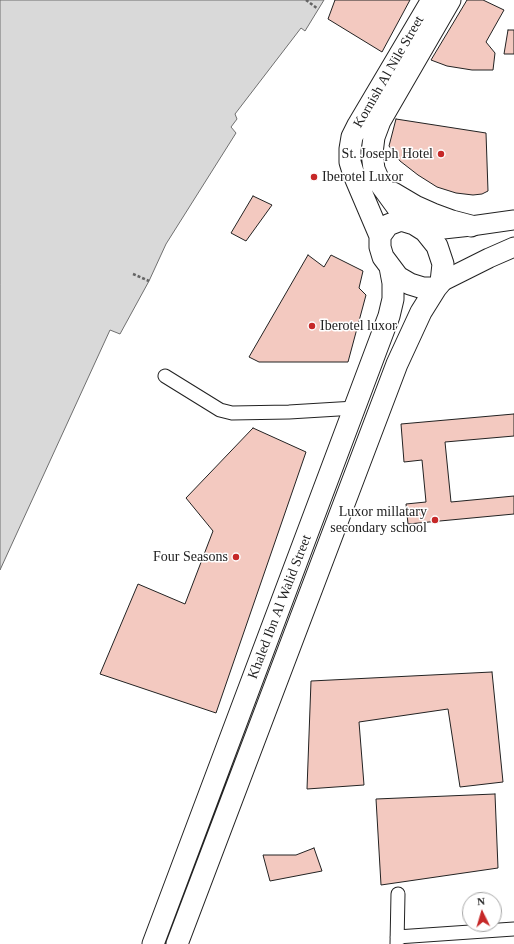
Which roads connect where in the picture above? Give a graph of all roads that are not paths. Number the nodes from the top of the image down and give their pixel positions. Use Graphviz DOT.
graph roads {
  1 [pos="432,0"];
  2 [pos="450,0"];
  3 [pos="381,185"];
  4 [pos="514,220"];
  5 [pos="471,226"];
  6 [pos="420,228"];
  7 [pos="380,236"];
  8 [pos="514,247"];
  9 [pos="390,266"];
  10 [pos="439,285"];
  11 [pos="165,376"];
  12 [pos="355,408"];
  13 [pos="398,894"];
  14 [pos="514,929"];
  15 [pos="397,940"];
  16 [pos="153,944"];
  17 [pos="176,944"];
  1 -- 7 [label="main road, Kornish Al Nile Street"];
  2 -- 3 [label="main road, Kornish Al Nile Street"];
  3 -- 5 [label="main road"];
  3 -- 6 [label="main road, Kornish Al Nile Street"];
  4 -- 5 [label="main road"];
  5 -- 6 [label="main road"];
  6 -- 7 [label="main road"];
  6 -- 10 [label="main road"];
  7 -- 9 [label="main road"];
  8 -- 10 [label="main road"];
  9 -- 10 [label="main road"];
  9 -- 12 [label="main road, Khaled Ibn Al Walid Street"];
  10 -- 17 [label="main road, Khaled Ibn Al Walid Street"];
  11 -- 12 [label="street"];
  12 -- 16 [label="main road, Khaled Ibn Al Walid Street"];
  13 -- 15 [label="street"];
  14 -- 15 [label="street"];
}
